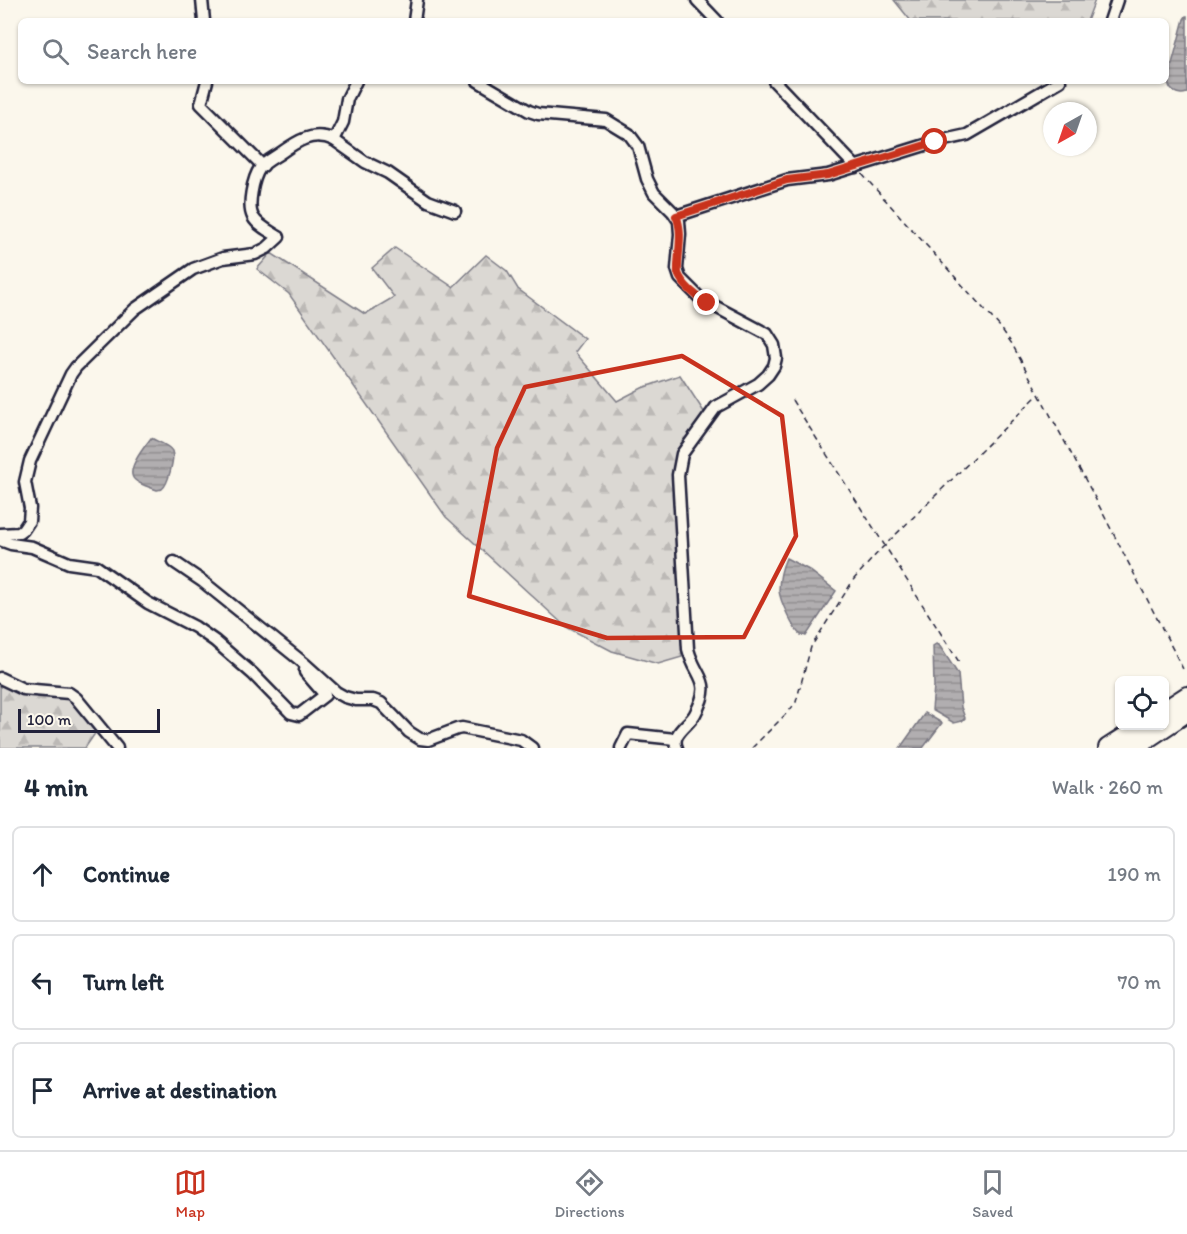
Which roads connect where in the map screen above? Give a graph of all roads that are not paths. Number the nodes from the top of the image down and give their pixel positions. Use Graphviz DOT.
graph roads {
  1 [pos="202,0"];
  2 [pos="417,0"];
  3 [pos="697,0"];
  4 [pos="1117,0"];
  5 [pos="204,18"];
  6 [pos="414,18"];
  7 [pos="714,18"];
  8 [pos="1111,18"];
  9 [pos="206,84"];
  10 [pos="354,84"];
  11 [pos="483,84"];
  12 [pos="777,84"];
  13 [pos="1055,84"];
  14 [pos="334,140"];
  15 [pos="263,166"];
  16 [pos="856,167"];
  17 [pos="455,211"];
  18 [pos="676,216"];
  19 [pos="0,534"];
  20 [pos="0,540"];
  21 [pos="174,562"];
  22 [pos="305,664"];
  23 [pos="0,678"];
  24 [pos="1187,696"];
  25 [pos="1169,708"];
  26 [pos="1187,712"];
  27 [pos="1136,730"];
  28 [pos="415,742"];
  29 [pos="676,744"];
  30 [pos="117,748"];
  31 [pos="532,748"];
  32 [pos="621,748"];
  33 [pos="1108,748"];
  34 [pos="1133,748"];
  1 -- 5 [label="street"];
  2 -- 6 [label="street"];
  3 -- 7 [label="street"];
  4 -- 8 [label="street"];
  9 -- 15 [label="street"];
  10 -- 14 [label="street"];
  11 -- 18 [label="street"];
  12 -- 16 [label="street"];
  13 -- 16 [label="street"];
  14 -- 15 [label="street"];
  14 -- 17 [label="street"];
  15 -- 19 [label="street"];
  16 -- 18 [label="street"];
  18 -- 29 [label="street"];
  20 -- 22 [label="street"];
  21 -- 22 [label="street"];
  22 -- 28 [label="street"];
  23 -- 30 [label="street"];
  24 -- 25 [label="highway"];
  26 -- 34 [label="highway"];
  27 -- 33 [label="highway"];
  28 -- 31 [label="street"];
  29 -- 32 [label="street"];
}
